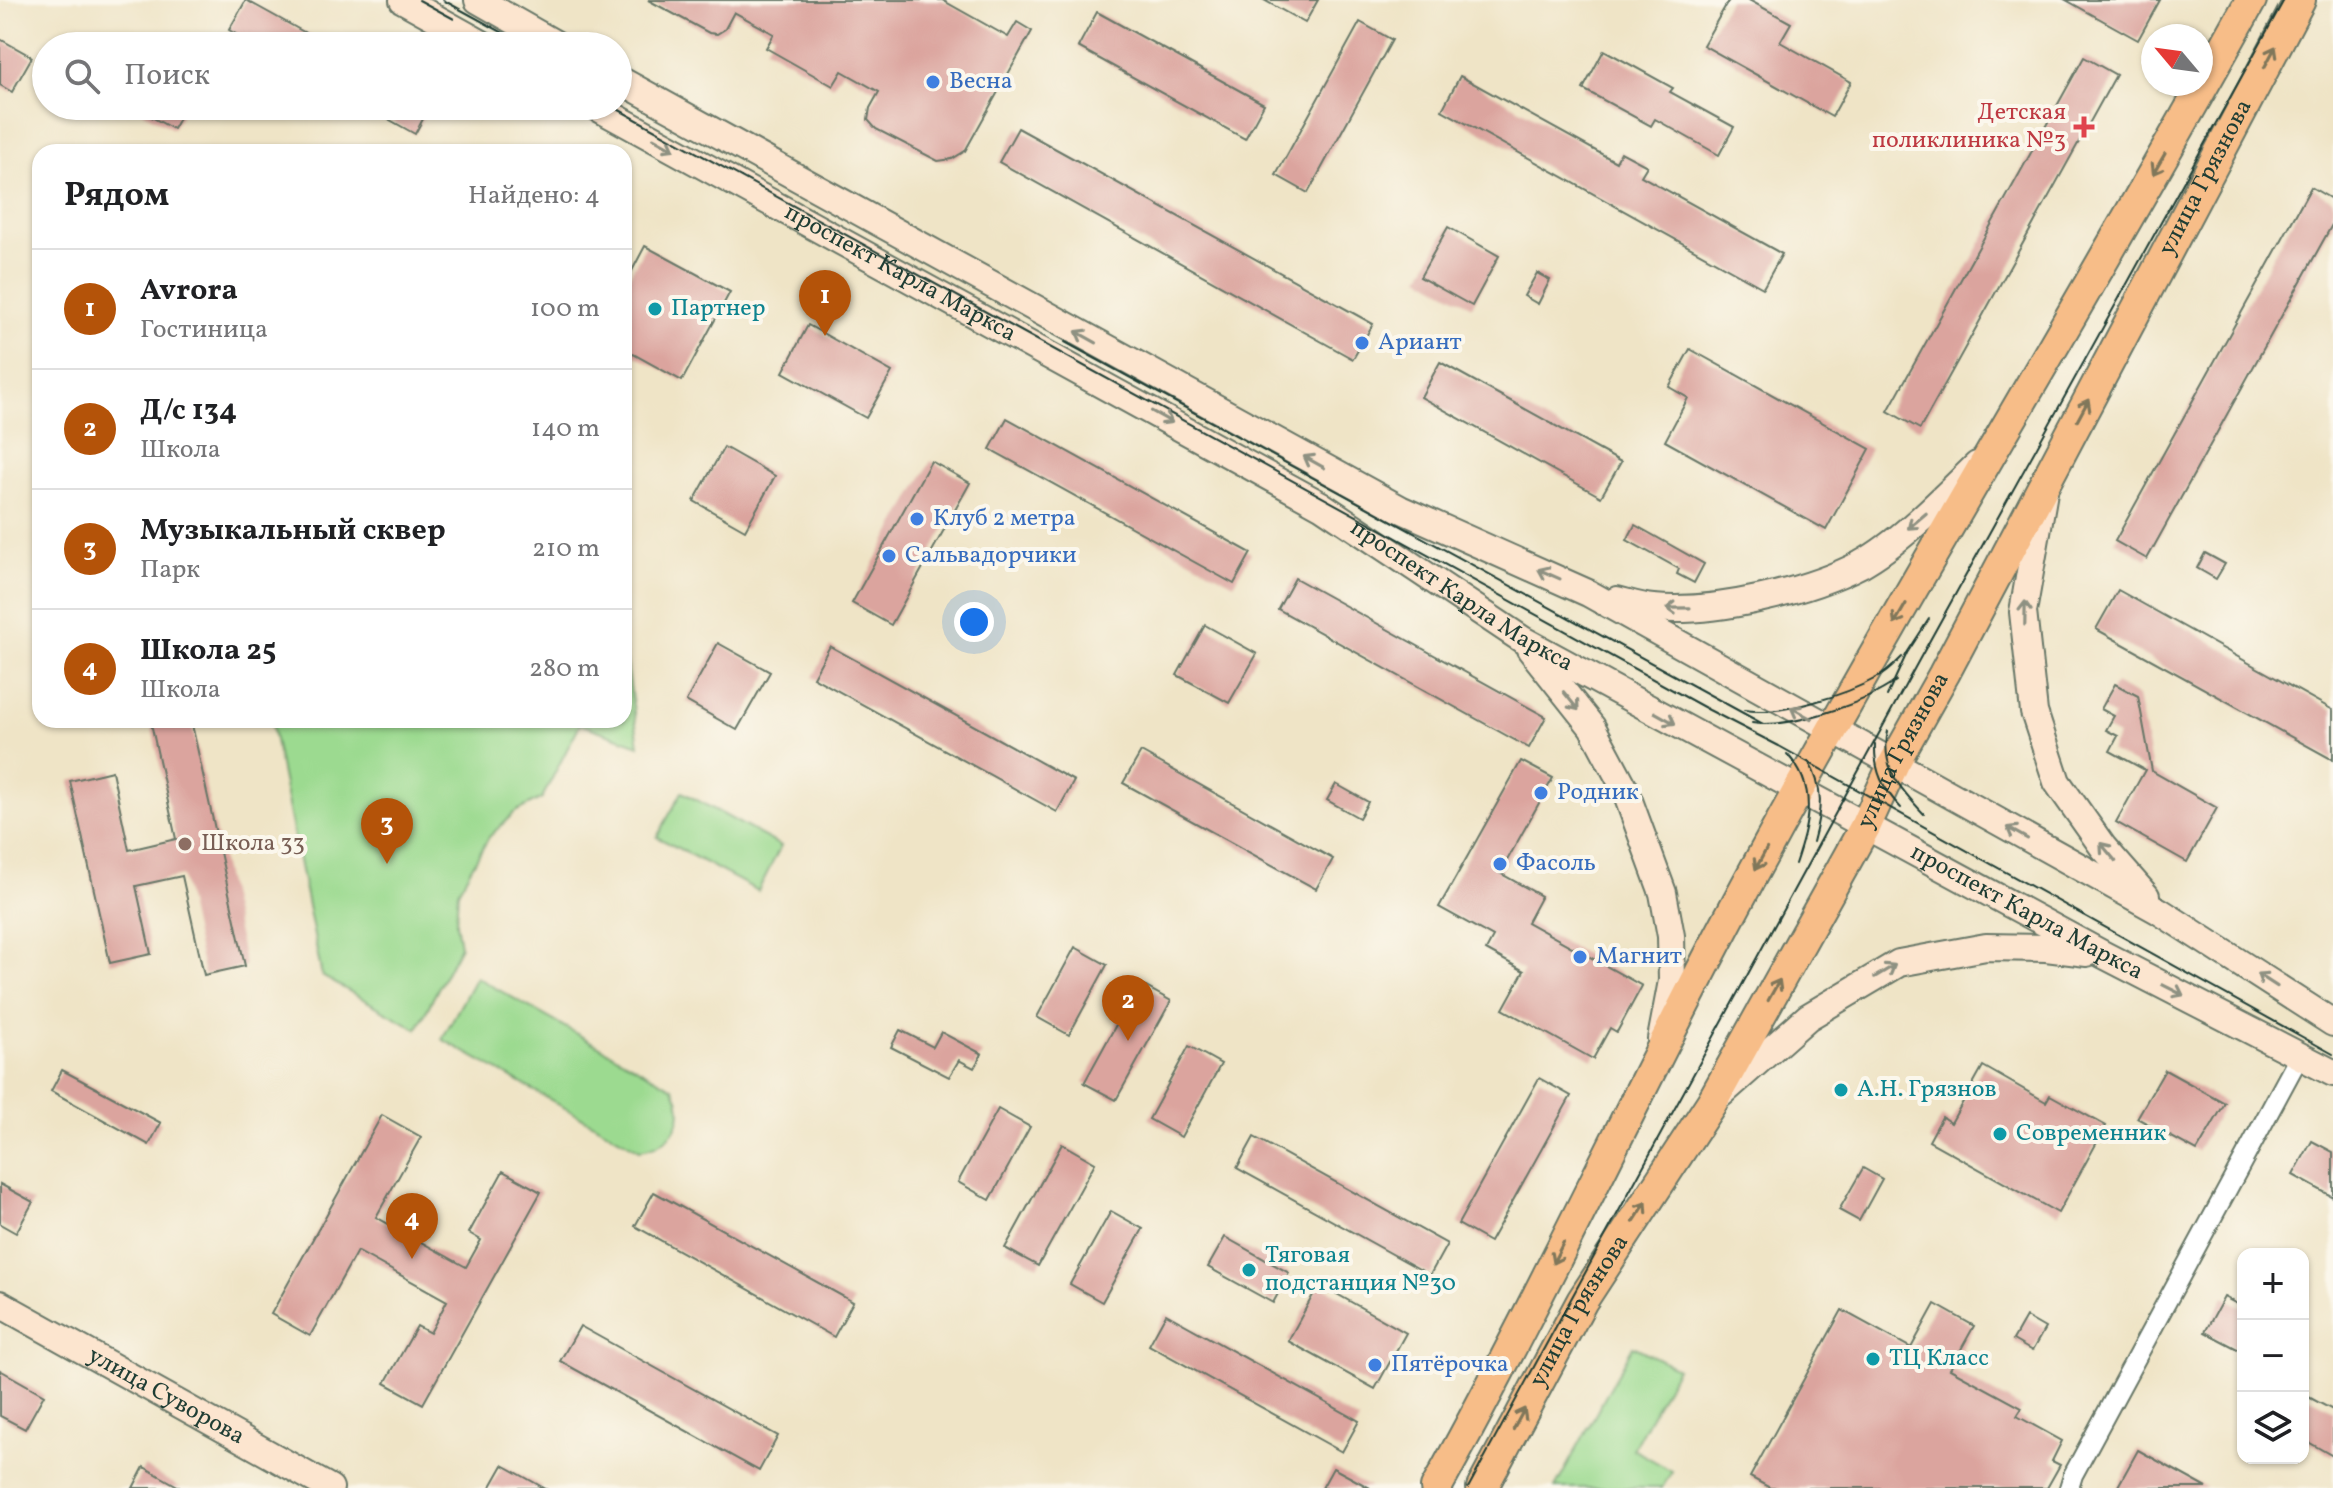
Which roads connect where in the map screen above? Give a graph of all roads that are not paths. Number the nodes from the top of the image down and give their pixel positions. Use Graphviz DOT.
graph roads {
  1 [pos="403,0"];
  2 [pos="478,0"];
  3 [pos="2251,0"];
  4 [pos="2300,0"];
  5 [pos="461,32"];
  6 [pos="534,32"];
  7 [pos="632,87"];
  8 [pos="620,120"];
  9 [pos="1994,449"];
  10 [pos="2046,479"];
  11 [pos="1588,593"];
  12 [pos="1523,640"];
  13 [pos="1833,731"];
  14 [pos="1894,763"];
  15 [pos="1799,790"];
  16 [pos="1865,827"];
  17 [pos="2159,911"];
  18 [pos="2104,955"];
  19 [pos="2333,1023"];
  20 [pos="2300,1055"];
  21 [pos="1657,1059"];
  22 [pos="2333,1073"];
  23 [pos="1712,1102"];
  24 [pos="0,1304"];
  25 [pos="330,1488"];
  26 [pos="1436,1488"];
  27 [pos="1482,1488"];
  28 [pos="2069,1488"];
  1 -- 5 [label="main road"];
  2 -- 6 [label="main road"];
  3 -- 9 [label="main road, улица Грязнова, one-way"];
  10 -- 4 [label="main road, улица Грязнова, one-way"];
  11 -- 7 [label="main road, проспект Карла Маркса, one-way"];
  8 -- 12 [label="main road, проспект Карла Маркса, one-way"];
  9 -- 11 [label="main road, one-way"];
  9 -- 13 [label="main road, улица Грязнова, one-way"];
  10 -- 14 [label="main road, улица Грязнова"];
  17 -- 10 [label="main road, one-way"];
  13 -- 11 [label="main road, проспект Карла Маркса, one-way"];
  12 -- 15 [label="main road, проспект Карла Маркса, one-way"];
  12 -- 21 [label="main road, one-way"];
  13 -- 14 [label="main road, проспект Карла Маркса"];
  13 -- 15 [label="main road, улица Грязнова"];
  14 -- 16 [label="main road, улица Грязнова"];
  17 -- 14 [label="main road, проспект Карла Маркса, one-way"];
  15 -- 16 [label="main road, проспект Карла Маркса"];
  15 -- 21 [label="main road, улица Грязнова, one-way"];
  16 -- 18 [label="main road, проспект Карла Маркса"];
  23 -- 16 [label="main road, улица Грязнова, one-way"];
  19 -- 17 [label="main road, проспект Карла Маркса, one-way"];
  18 -- 20 [label="main road, проспект Карла Маркса, one-way"];
  23 -- 18 [label="main road, one-way"];
  20 -- 22 [label="main road, проспект Карла Маркса"];
  20 -- 28 [label="street"];
  21 -- 26 [label="main road, улица Грязнова, one-way"];
  27 -- 23 [label="main road, улица Грязнова, one-way"];
  24 -- 25 [label="main road, улица Суворова"];
}
